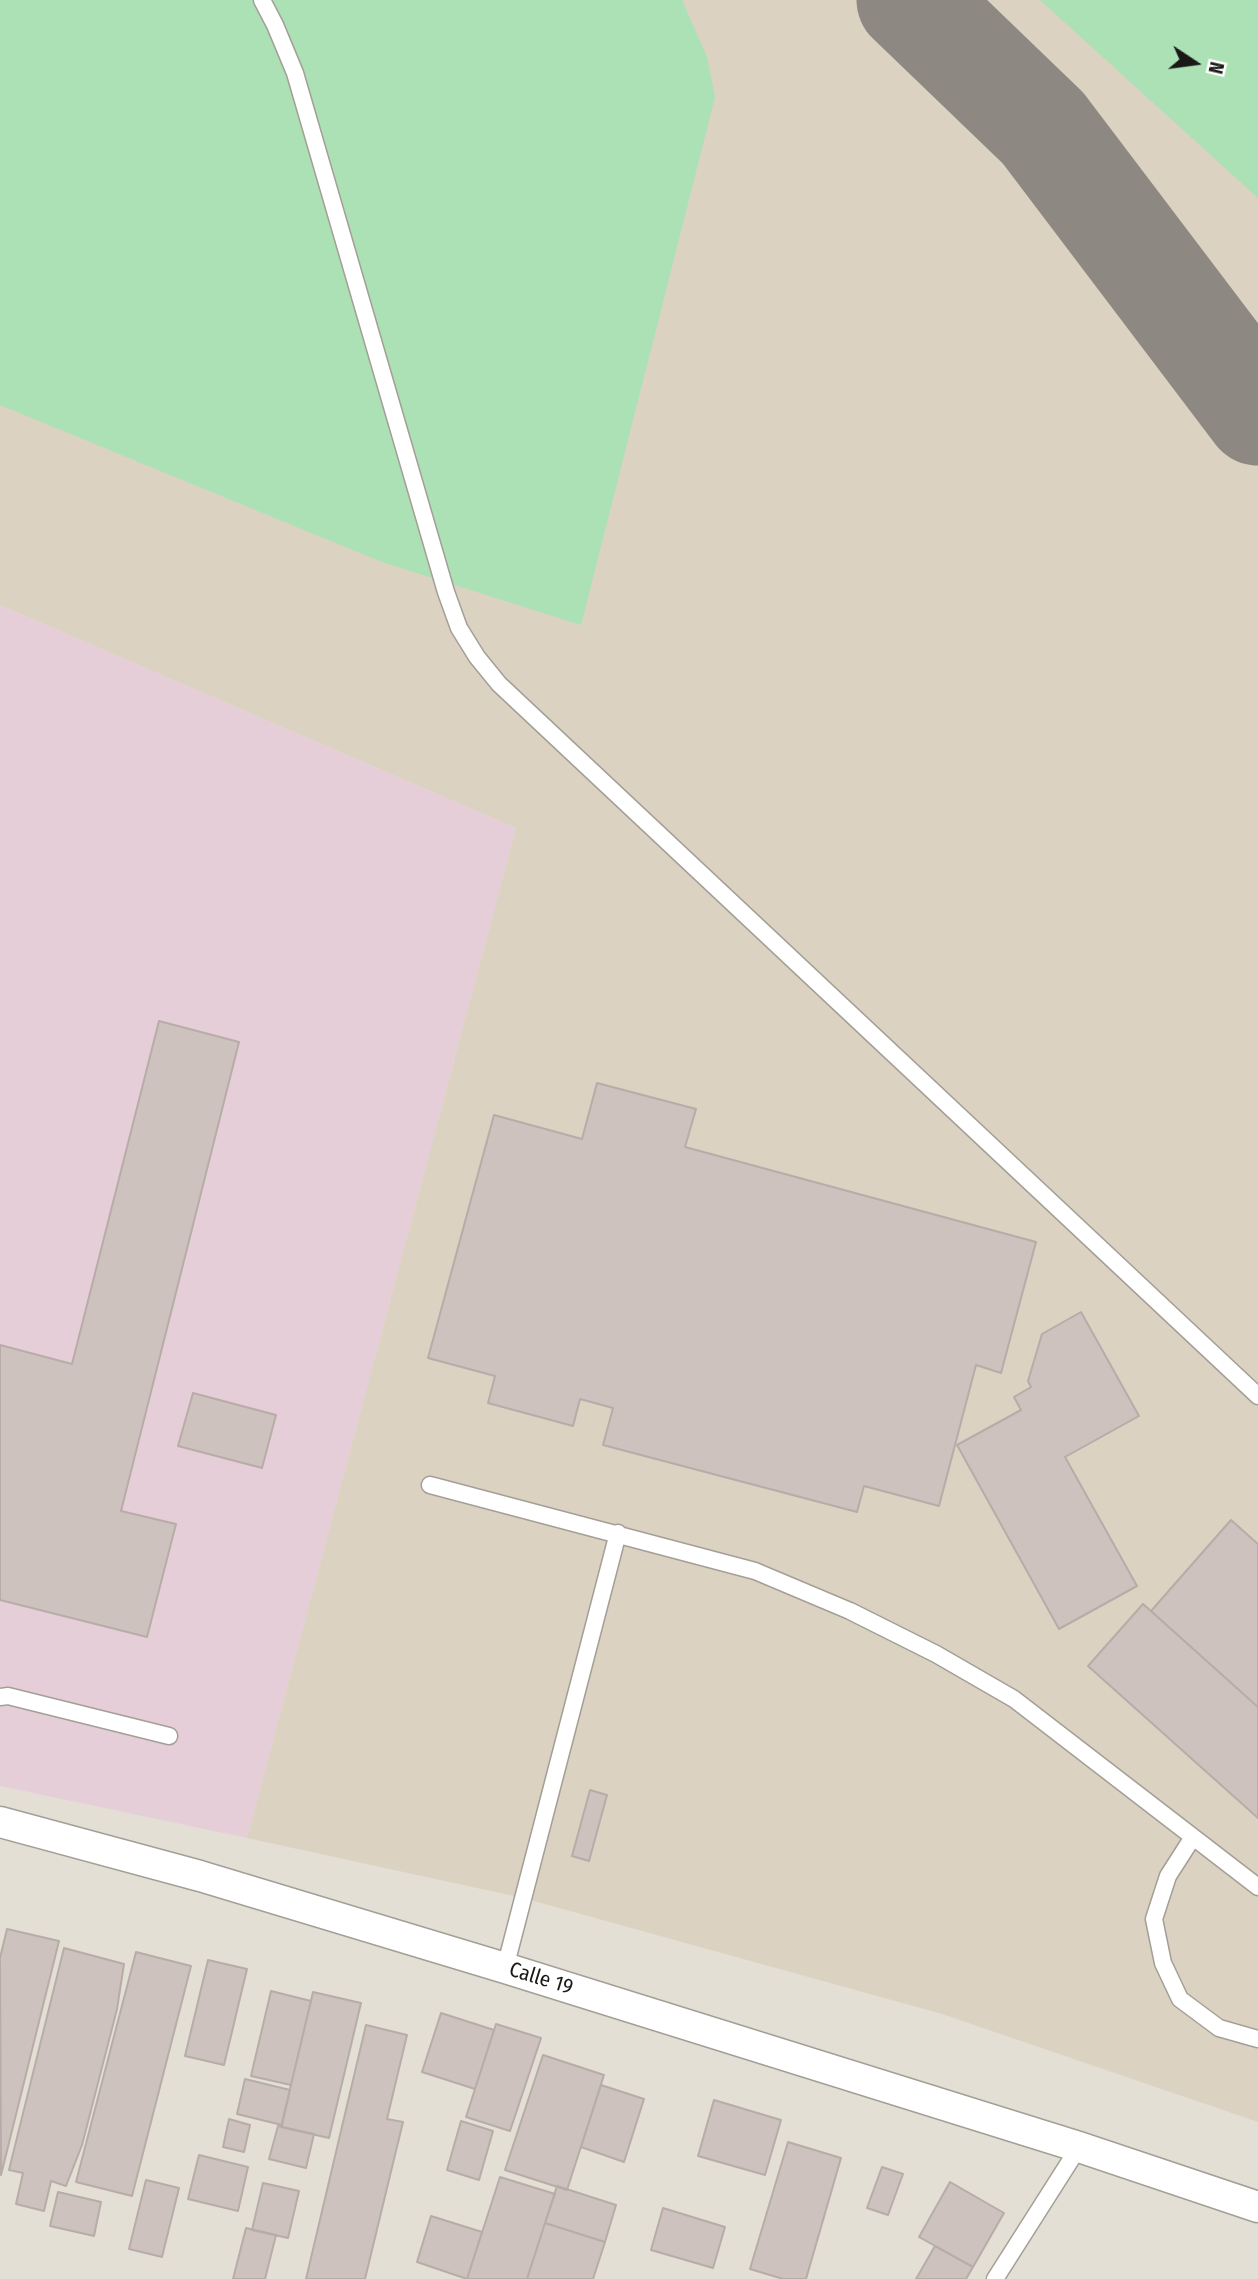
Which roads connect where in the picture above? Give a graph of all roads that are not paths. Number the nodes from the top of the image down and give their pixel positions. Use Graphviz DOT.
graph roads {
  1 [pos="262,0"];
  2 [pos="1258,1396"];
  3 [pos="430,1485"];
  4 [pos="618,1534"];
  5 [pos="0,1697"];
  6 [pos="169,1737"];
  7 [pos="0,1822"];
  8 [pos="1193,1837"];
  9 [pos="1258,1887"];
  10 [pos="505,1968"];
  11 [pos="1258,2039"];
  12 [pos="1079,2147"];
  13 [pos="1258,2207"];
  14 [pos="995,2279"];
  1 -- 2 [label="lane"];
  3 -- 4 [label="lane"];
  4 -- 8 [label="lane"];
  4 -- 10 [label="lane"];
  5 -- 6 [label="lane"];
  7 -- 10 [label="street, Calle 19"];
  8 -- 9 [label="lane"];
  8 -- 11 [label="lane"];
  10 -- 12 [label="street, Calle 19"];
  12 -- 13 [label="street, Calle 19"];
  12 -- 14 [label="lane"];
}
